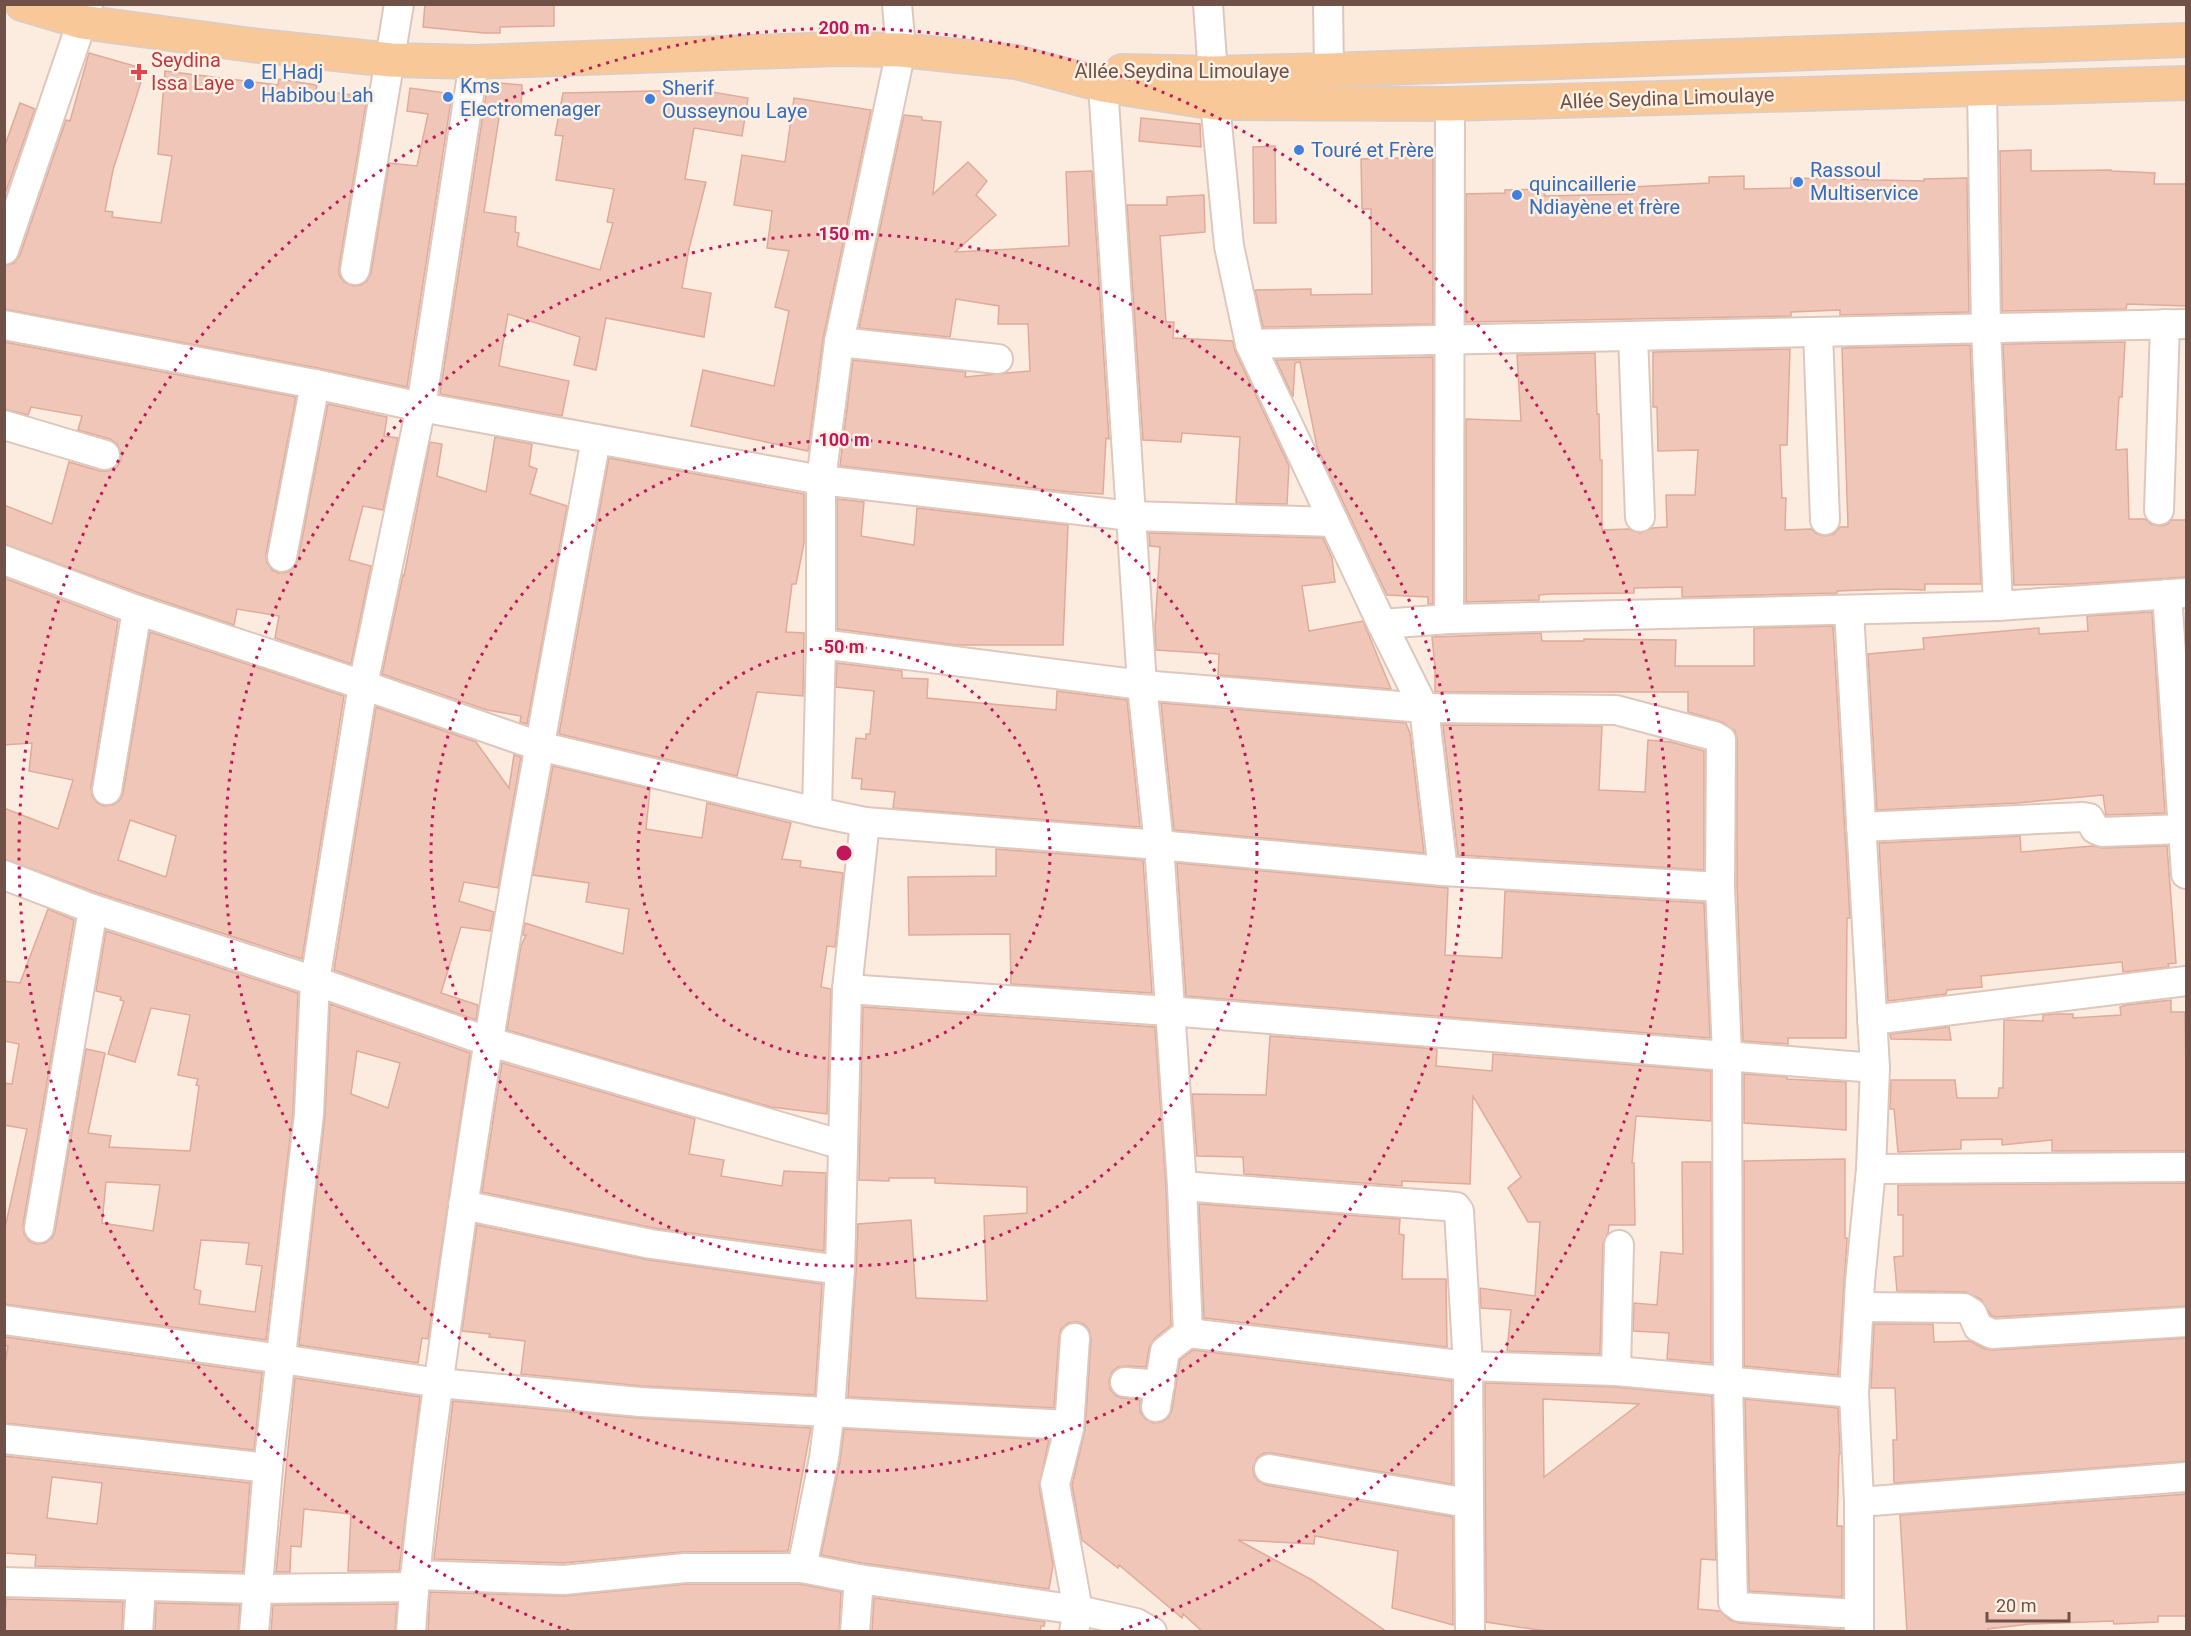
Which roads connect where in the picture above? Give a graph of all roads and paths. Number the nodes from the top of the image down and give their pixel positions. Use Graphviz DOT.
graph roads {
  1 [pos="22,4"];
  2 [pos="399,4"];
  3 [pos="897,4"];
  4 [pos="1208,4"];
  5 [pos="1328,4"];
  6 [pos="85,13"];
  7 [pos="2187,40"];
  8 [pos="901,50"];
  9 [pos="391,60"];
  10 [pos="474,62"];
  11 [pos="1329,70"];
  12 [pos="1057,72"];
  13 [pos="2187,83"];
  14 [pos="1103,85"];
  15 [pos="1214,88"];
  16 [pos="1982,89"];
  17 [pos="1450,104"];
  18 [pos="4,250"];
  19 [pos="355,270"];
  20 [pos="2176,324"];
  21 [pos="4,325"];
  22 [pos="1986,328"];
  23 [pos="1818,332"];
  24 [pos="1634,336"];
  25 [pos="1449,341"];
  26 [pos="839,342"];
  27 [pos="1250,344"];
  28 [pos="998,359"];
  29 [pos="315,384"];
  30 [pos="421,406"];
  31 [pos="4,425"];
  32 [pos="596,439"];
  33 [pos="105,455"];
  34 [pos="821,480"];
  35 [pos="2159,510"];
  36 [pos="1131,516"];
  37 [pos="1640,517"];
  38 [pos="1825,520"];
  39 [pos="1334,522"];
  40 [pos="282,556"];
  41 [pos="4,561"];
  42 [pos="2177,594"];
  43 [pos="1998,606"];
  44 [pos="137,610"];
  45 [pos="1849,611"];
  46 [pos="1449,619"];
  47 [pos="1382,624"];
  48 [pos="821,644"];
  49 [pos="363,685"];
  50 [pos="1142,685"];
  51 [pos="1424,708"];
  52 [pos="539,746"];
  53 [pos="107,790"];
  54 [pos="817,812"];
  55 [pos="866,822"];
  56 [pos="1861,827"];
  57 [pos="2183,829"];
  58 [pos="1159,845"];
  59 [pos="1443,871"];
  60 [pos="2187,874"];
  61 [pos="4,875"];
  62 [pos="1720,887"];
  63 [pos="93,909"];
  64 [pos="315,981"];
  65 [pos="2187,981"];
  66 [pos="847,988"];
  67 [pos="1169,1011"];
  68 [pos="1872,1020"];
  69 [pos="487,1041"];
  70 [pos="1726,1055"];
  71 [pos="1875,1068"];
  72 [pos="843,1144"];
  73 [pos="2187,1167"];
  74 [pos="1870,1169"];
  75 [pos="1182,1186"];
  76 [pos="463,1205"];
  77 [pos="39,1228"];
  78 [pos="1619,1245"];
  79 [pos="840,1270"];
  80 [pos="1859,1307"];
  81 [pos="4,1320"];
  82 [pos="2187,1322"];
  83 [pos="1188,1333"];
  84 [pos="1075,1338"];
  85 [pos="282,1359"];
  86 [pos="1468,1366"];
  87 [pos="1616,1371"];
  88 [pos="1728,1381"];
  89 [pos="1125,1382"];
  90 [pos="439,1383"];
  91 [pos="1854,1393"];
  92 [pos="830,1411"];
  93 [pos="1069,1425"];
  94 [pos="4,1439"];
  95 [pos="268,1468"];
  96 [pos="1269,1469"];
  97 [pos="2187,1477"];
  98 [pos="1859,1502"];
  99 [pos="1468,1503"];
  100 [pos="802,1568"];
  101 [pos="859,1579"];
  102 [pos="414,1581"];
  103 [pos="4,1582"];
  104 [pos="141,1586"];
  105 [pos="258,1589"];
  106 [pos="1076,1621"];
  107 [pos="1859,1623"];
  108 [pos="138,1632"];
  109 [pos="254,1632"];
  110 [pos="411,1632"];
  111 [pos="855,1632"];
  112 [pos="1152,1632"];
  113 [pos="1471,1632"];
  1 -- 6 [label="main road"];
  2 -- 9 [label="street"];
  3 -- 8 [label="street"];
  4 -- 15 [label="street"];
  5 -- 11 [label="street"];
  6 -- 9 [label="main road"];
  6 -- 18 [label="street"];
  7 -- 11 [label="main road, Allée Seydina Limoulaye"];
  8 -- 10 [label="main road"];
  8 -- 12 [label="main road"];
  8 -- 26 [label="street"];
  9 -- 10 [label="main road"];
  9 -- 19 [label="street"];
  10 -- 30 [label="street"];
  11 -- 15 [label="main road, Allée Seydina Limoulaye"];
  12 -- 14 [label="main road, Allée Seydina Limoulaye"];
  12 -- 15 [label="main road, Allée Seydina Limoulaye"];
  13 -- 16 [label="main road, Allée Seydina Limoulaye"];
  14 -- 15 [label="main road, Allée Seydina Limoulaye"];
  14 -- 36 [label="street"];
  15 -- 17 [label="main road, Allée Seydina Limoulaye"];
  15 -- 27 [label="street"];
  16 -- 17 [label="main road, Allée Seydina Limoulaye"];
  16 -- 22 [label="street"];
  17 -- 25 [label="street"];
  20 -- 22 [label="street"];
  20 -- 35 [label="street"];
  21 -- 29 [label="street"];
  22 -- 23 [label="street"];
  22 -- 43 [label="street"];
  23 -- 24 [label="street"];
  23 -- 38 [label="street"];
  24 -- 25 [label="street"];
  24 -- 37 [label="street"];
  25 -- 27 [label="street"];
  25 -- 46 [label="street"];
  26 -- 28 [label="street"];
  26 -- 34 [label="street"];
  27 -- 39 [label="street"];
  29 -- 30 [label="street"];
  29 -- 40 [label="street"];
  30 -- 32 [label="street"];
  30 -- 49 [label="street"];
  31 -- 33 [label="street"];
  32 -- 34 [label="street"];
  32 -- 52 [label="street"];
  34 -- 36 [label="street"];
  34 -- 48 [label="street"];
  36 -- 39 [label="street"];
  36 -- 50 [label="street"];
  39 -- 47 [label="street"];
  41 -- 44 [label="street"];
  42 -- 43 [label="street"];
  42 -- 57 [label="street"];
  43 -- 45 [label="street"];
  44 -- 49 [label="street"];
  44 -- 53 [label="street"];
  45 -- 46 [label="street"];
  45 -- 56 [label="street"];
  46 -- 47 [label="street"];
  47 -- 51 [label="street"];
  48 -- 50 [label="street"];
  48 -- 54 [label="street"];
  49 -- 52 [label="street"];
  49 -- 64 [label="street"];
  50 -- 51 [label="street"];
  50 -- 58 [label="street"];
  51 -- 59 [label="street"];
  51 -- 62 [label="street"];
  52 -- 54 [label="street"];
  52 -- 69 [label="street"];
  54 -- 55 [label="street"];
  55 -- 58 [label="street"];
  55 -- 66 [label="street"];
  56 -- 57 [label="street"];
  56 -- 68 [label="street"];
  57 -- 60 [label="street"];
  58 -- 59 [label="street"];
  58 -- 67 [label="street"];
  59 -- 62 [label="street"];
  61 -- 63 [label="street"];
  62 -- 70 [label="street"];
  63 -- 64 [label="street"];
  63 -- 77 [label="street"];
  64 -- 69 [label="street"];
  64 -- 85 [label="street"];
  65 -- 68 [label="street"];
  66 -- 67 [label="street"];
  66 -- 72 [label="street"];
  67 -- 70 [label="street"];
  67 -- 75 [label="street"];
  68 -- 71 [label="street"];
  69 -- 72 [label="street"];
  69 -- 76 [label="street"];
  70 -- 71 [label="street"];
  70 -- 88 [label="street"];
  71 -- 74 [label="street"];
  72 -- 79 [label="street"];
  73 -- 74 [label="street"];
  74 -- 80 [label="street"];
  75 -- 83 [label="street"];
  75 -- 86 [label="street"];
  76 -- 79 [label="street"];
  76 -- 90 [label="street"];
  78 -- 87 [label="street"];
  79 -- 92 [label="street"];
  80 -- 82 [label="street"];
  80 -- 91 [label="street"];
  81 -- 85 [label="street"];
  83 -- 86 [label="street"];
  83 -- 89 [label="street"];
  84 -- 93 [label="street"];
  85 -- 90 [label="street"];
  85 -- 95 [label="street"];
  86 -- 87 [label="street"];
  86 -- 99 [label="street"];
  87 -- 88 [label="street"];
  88 -- 91 [label="street"];
  88 -- 107 [label="street"];
  90 -- 92 [label="street"];
  90 -- 102 [label="street"];
  91 -- 98 [label="street"];
  92 -- 93 [label="street"];
  92 -- 100 [label="street"];
  93 -- 106 [label="street"];
  94 -- 95 [label="street"];
  95 -- 105 [label="street"];
  96 -- 99 [label="street"];
  97 -- 98 [label="street"];
  98 -- 107 [label="street"];
  99 -- 113 [label="street"];
  100 -- 101 [label="street"];
  100 -- 102 [label="street"];
  101 -- 106 [label="street"];
  101 -- 111 [label="street"];
  102 -- 105 [label="street"];
  102 -- 110 [label="street"];
  103 -- 104 [label="street"];
  104 -- 105 [label="street"];
  104 -- 108 [label="street"];
  105 -- 109 [label="street"];
  106 -- 112 [label="street"];
}
